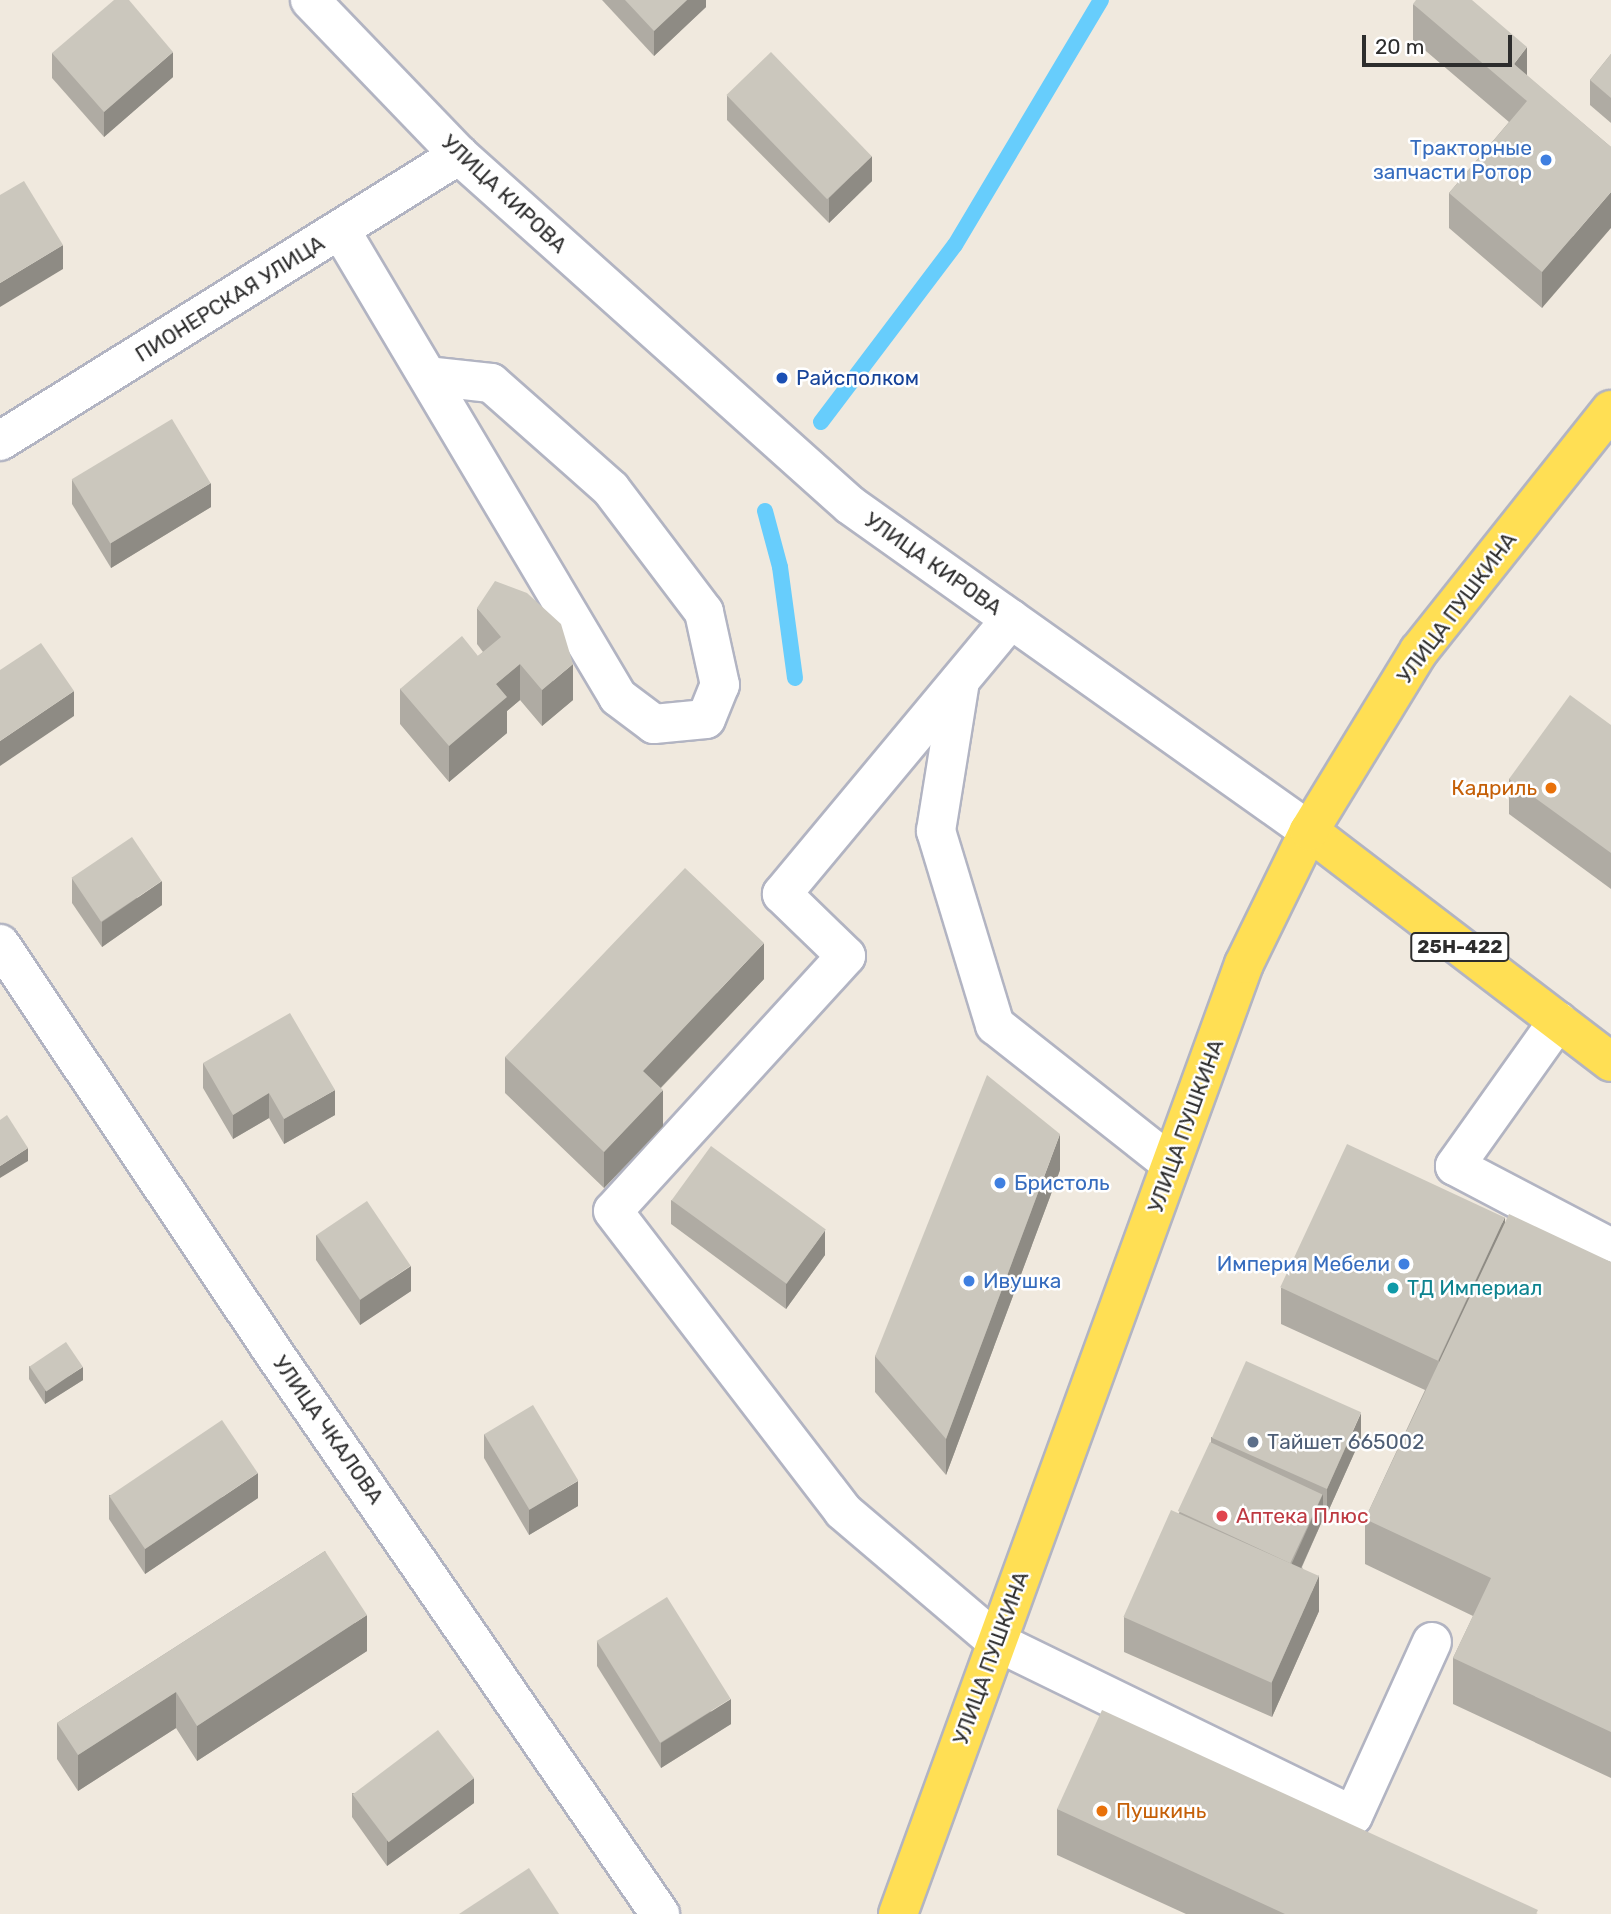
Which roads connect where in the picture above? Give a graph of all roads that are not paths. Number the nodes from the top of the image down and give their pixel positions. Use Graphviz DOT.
graph roads {
  1 [pos="310,0"];
  2 [pos="459,155"];
  3 [pos="341,231"];
  4 [pos="428,376"];
  5 [pos="1611,410"];
  6 [pos="0,441"];
  7 [pos="1011,619"];
  8 [pos="961,679"];
  9 [pos="1309,831"];
  10 [pos="0,944"];
  11 [pos="1558,1021"];
  12 [pos="1611,1062"];
  13 [pos="1171,1164"];
  14 [pos="1611,1248"];
  15 [pos="997,1642"];
  16 [pos="1432,1642"];
  17 [pos="660,1914"];
  18 [pos="898,1914"];
  1 -- 2 [label="street, УЛИЦА КИРОВА"];
  2 -- 3 [label="street, ПИОНЕРСКАЯ УЛИЦА"];
  2 -- 7 [label="street, УЛИЦА КИРОВА"];
  3 -- 4 [label="street"];
  3 -- 6 [label="street, ПИОНЕРСКАЯ УЛИЦА"];
  4 -- 4 [label="street"];
  5 -- 9 [label="main road, УЛИЦА ПУШКИНА"];
  7 -- 8 [label="street"];
  7 -- 9 [label="street, УЛИЦА КИРОВА"];
  8 -- 13 [label="street"];
  8 -- 15 [label="street"];
  9 -- 11 [label="main road, УЛИЦА КИРОВА / 25Н-422"];
  9 -- 13 [label="main road, УЛИЦА ПУШКИНА"];
  10 -- 17 [label="street, УЛИЦА ЧКАЛОВА"];
  11 -- 12 [label="main road, УЛИЦА КИРОВА / 25Н-422"];
  11 -- 14 [label="street"];
  13 -- 15 [label="main road, УЛИЦА ПУШКИНА"];
  15 -- 16 [label="street"];
  15 -- 18 [label="main road, УЛИЦА ПУШКИНА"];
}
